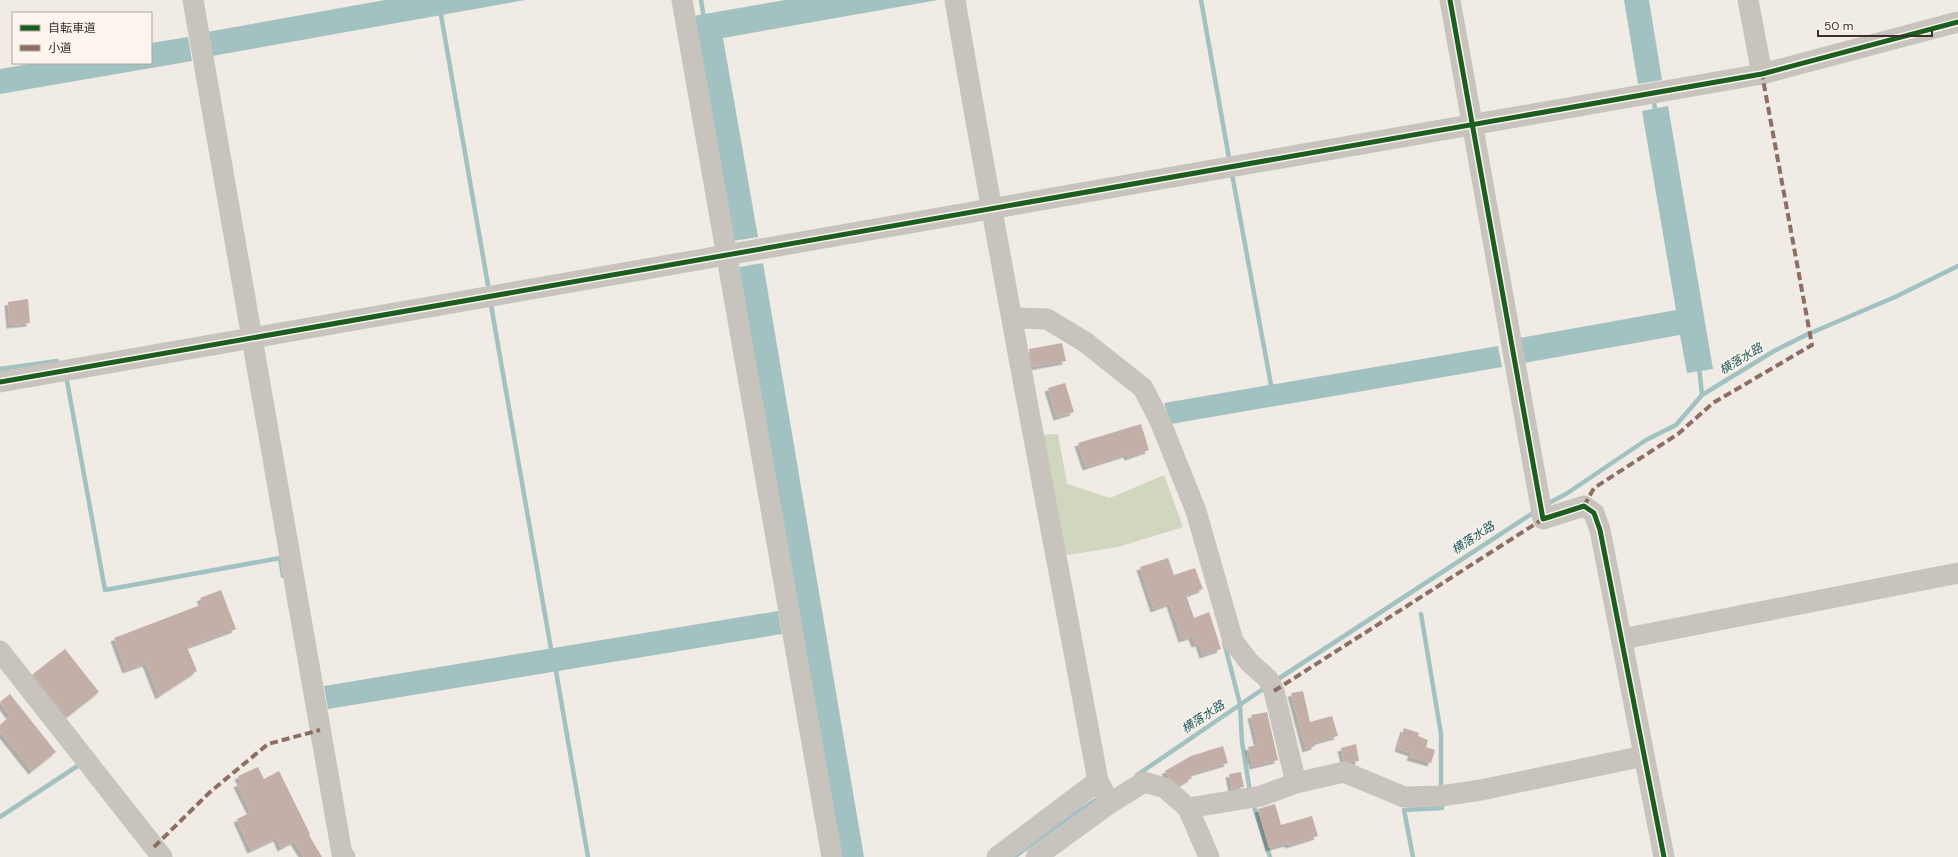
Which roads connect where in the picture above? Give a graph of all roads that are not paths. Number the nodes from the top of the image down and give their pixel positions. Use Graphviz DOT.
graph roads {
  1 [pos="193,0"];
  2 [pos="682,0"];
  3 [pos="955,0"];
  4 [pos="1450,0"];
  5 [pos="1748,0"];
  6 [pos="1958,22"];
  7 [pos="1762,74"];
  8 [pos="1472,125"];
  9 [pos="990,209"];
  10 [pos="741,252"];
  11 [pos="1013,318"];
  12 [pos="252,338"];
  13 [pos="0,382"];
  14 [pos="1958,573"];
  15 [pos="1622,640"];
  16 [pos="0,651"];
  17 [pos="1644,756"];
  18 [pos="1098,781"];
  19 [pos="1296,783"];
  20 [pos="1110,803"];
  21 [pos="1188,808"];
  22 [pos="153,854"];
  23 [pos="345,857"];
  24 [pos="832,857"];
  25 [pos="997,857"];
  26 [pos="1036,857"];
  27 [pos="1209,857"];
  28 [pos="1664,857"];
  1 -- 12 [label="street"];
  2 -- 10 [label="street"];
  3 -- 9 [label="street"];
  4 -- 8 [label="street"];
  5 -- 7 [label="street"];
  6 -- 7 [label="street"];
  7 -- 8 [label="street"];
  8 -- 9 [label="street"];
  8 -- 15 [label="street"];
  9 -- 10 [label="street"];
  9 -- 11 [label="street"];
  10 -- 12 [label="street"];
  10 -- 24 [label="street"];
  11 -- 18 [label="street"];
  11 -- 19 [label="street"];
  12 -- 13 [label="street"];
  12 -- 23 [label="street"];
  14 -- 15 [label="street"];
  15 -- 17 [label="street"];
  16 -- 22 [label="street"];
  17 -- 19 [label="street"];
  17 -- 28 [label="street"];
  18 -- 20 [label="street"];
  18 -- 25 [label="street"];
  19 -- 21 [label="street"];
  20 -- 21 [label="street"];
  20 -- 26 [label="street"];
  21 -- 27 [label="street"];
}
